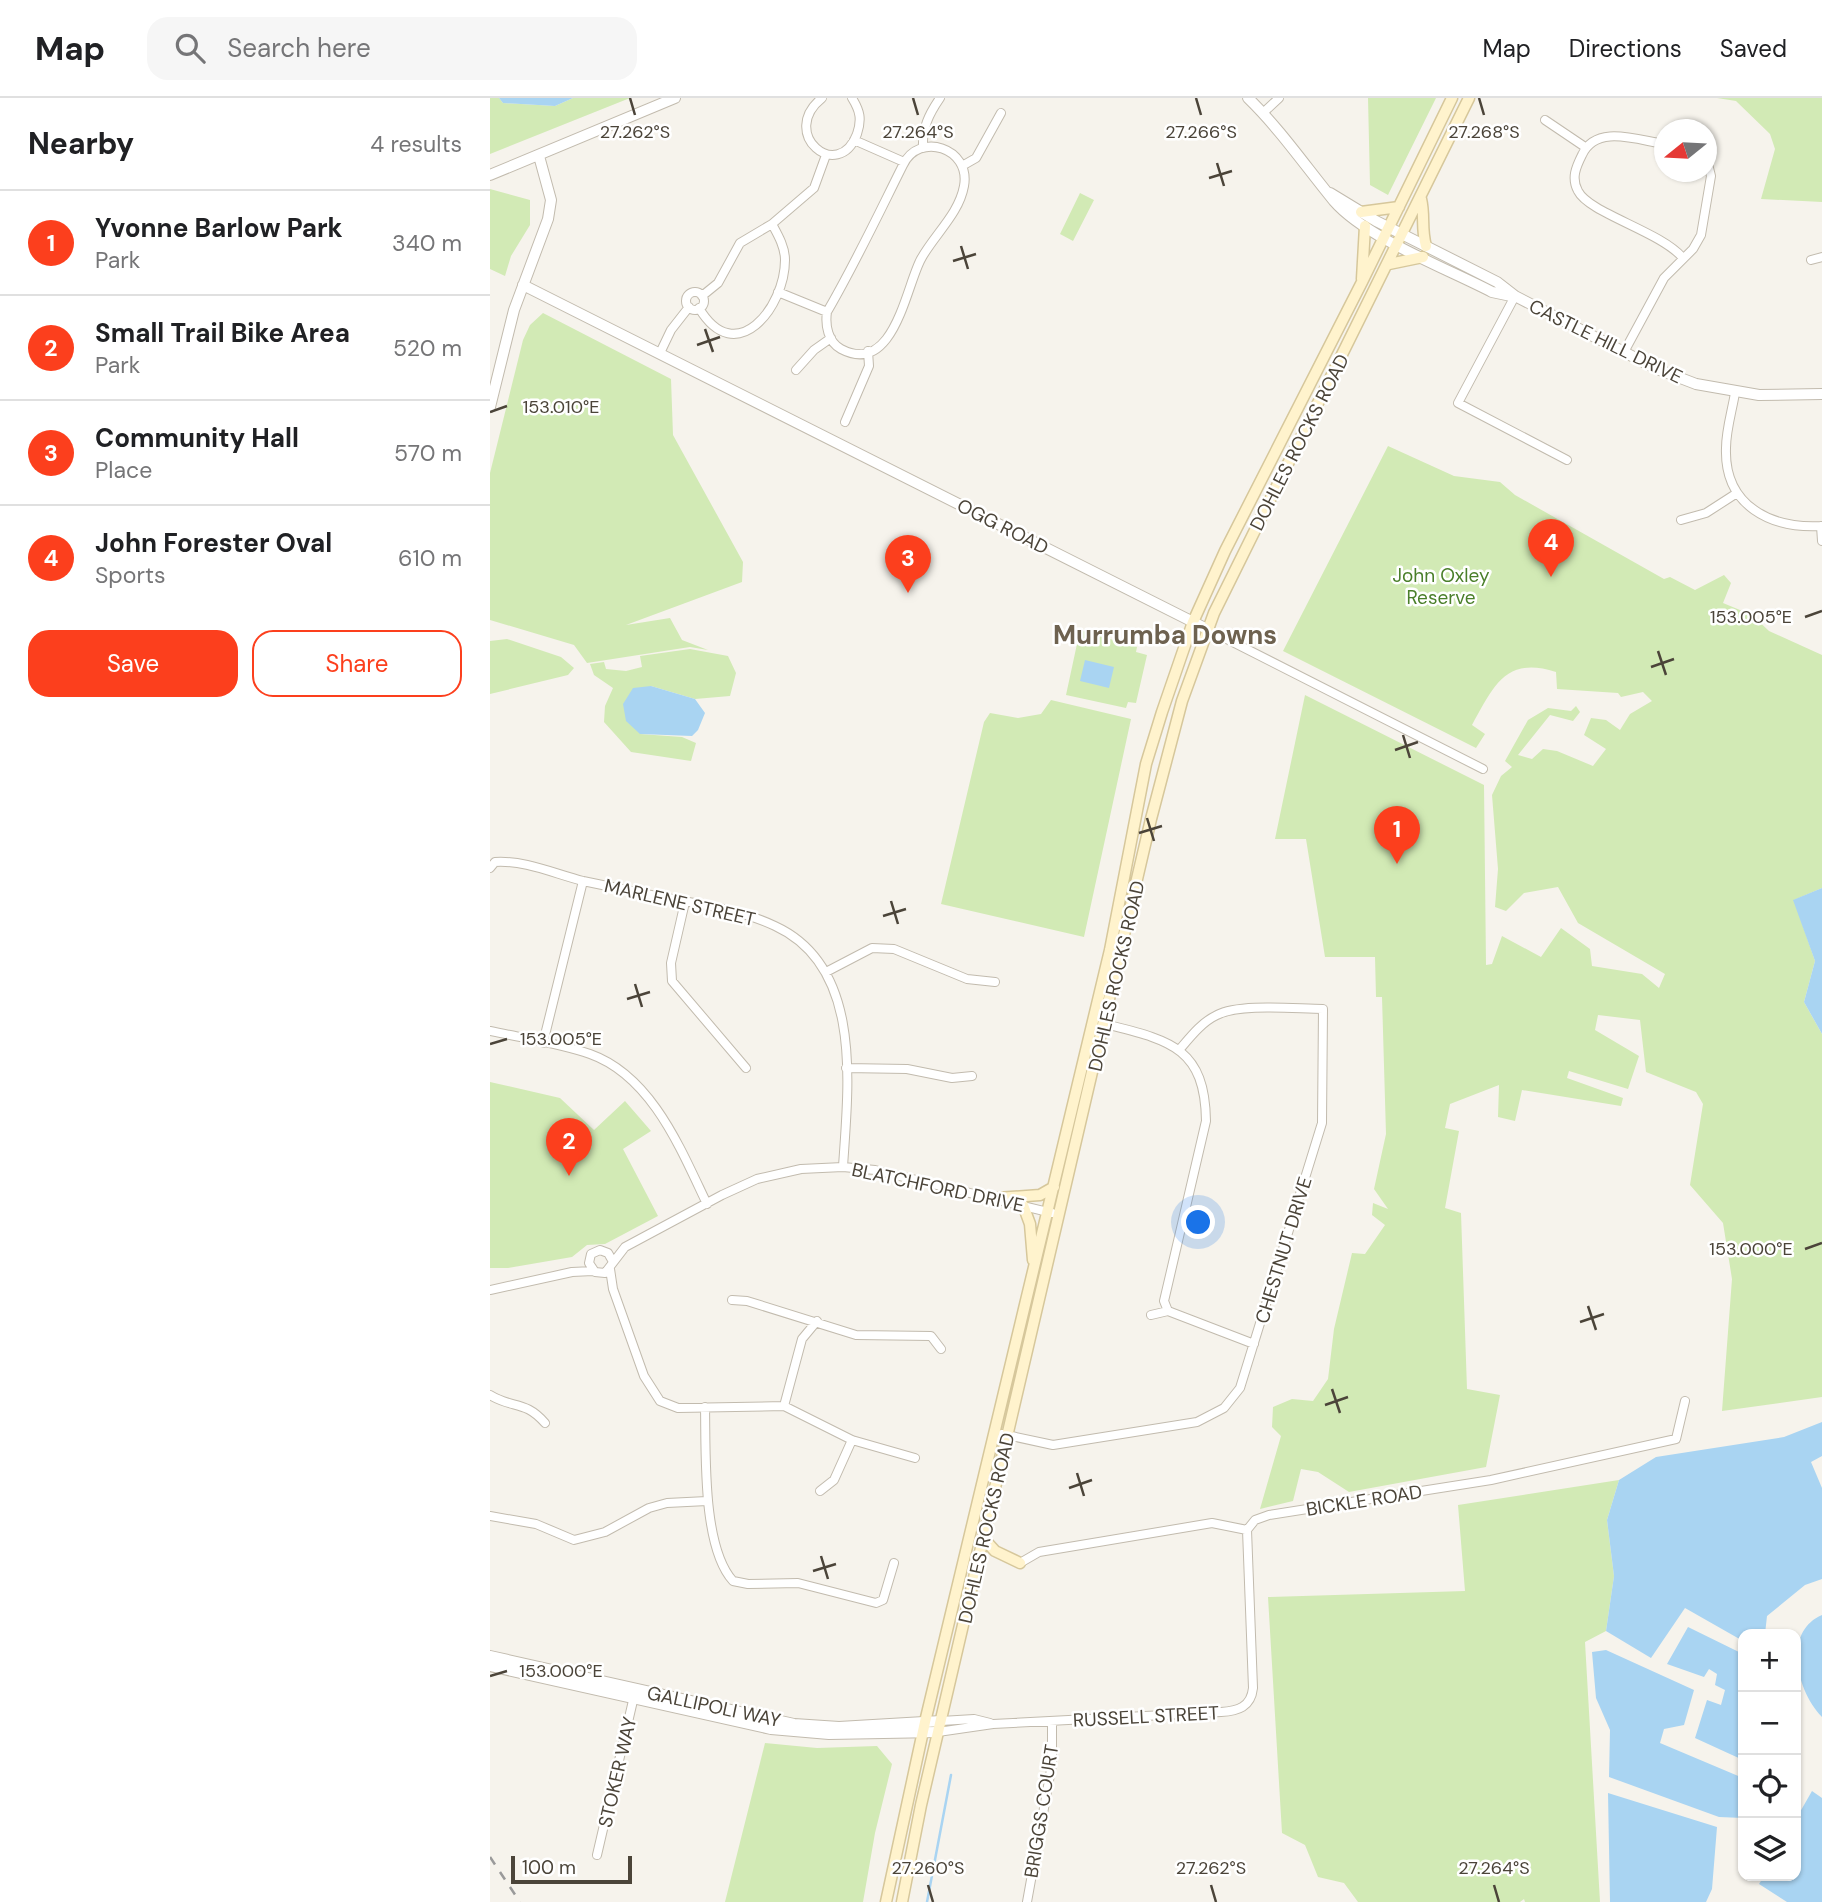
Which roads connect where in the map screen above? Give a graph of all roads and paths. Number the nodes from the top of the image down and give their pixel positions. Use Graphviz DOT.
graph roads {
  1 [pos="676,98"];
  2 [pos="822,98"];
  3 [pos="852,98"];
  4 [pos="940,98"];
  5 [pos="1248,98"];
  6 [pos="1279,98"];
  7 [pos="1452,98"];
  8 [pos="1469,98"];
  9 [pos="1001,113"];
  10 [pos="1263,113"];
  11 [pos="1545,120"];
  12 [pos="854,140"];
  13 [pos="1654,143"];
  14 [pos="1586,147"];
  15 [pos="923,148"];
  16 [pos="826,155"];
  17 [pos="539,156"];
  18 [pos="904,162"];
  19 [pos="962,166"];
  20 [pos="490,175"];
  21 [pos="1710,182"];
  22 [pos="1330,193"];
  23 [pos="1421,199"];
  24 [pos="1399,207"];
  25 [pos="1361,212"];
  26 [pos="772,224"];
  27 [pos="1365,226"];
  28 [pos="1387,232"];
  29 [pos="1401,240"];
  30 [pos="1424,251"];
  31 [pos="1682,257"];
  32 [pos="1822,257"];
  33 [pos="1811,260"];
  34 [pos="1389,264"];
  35 [pos="1362,282"];
  36 [pos="523,285"];
  37 [pos="778,292"];
  38 [pos="702,296"];
  39 [pos="1515,296"];
  40 [pos="689,307"];
  41 [pos="699,308"];
  42 [pos="827,312"];
  43 [pos="831,338"];
  44 [pos="868,351"];
  45 [pos="1624,352"];
  46 [pos="660,353"];
  47 [pos="796,370"];
  48 [pos="1735,393"];
  49 [pos="1822,394"];
  50 [pos="490,407"];
  51 [pos="845,422"];
  52 [pos="1567,460"];
  53 [pos="1737,493"];
  54 [pos="1681,520"];
  55 [pos="1821,526"];
  56 [pos="1822,541"];
  57 [pos="1193,622"];
  58 [pos="1207,629"];
  59 [pos="1483,769"];
  60 [pos="490,868"];
  61 [pos="583,880"];
  62 [pos="685,902"];
  63 [pos="826,972"];
  64 [pos="995,982"];
  65 [pos="1105,1024"];
  66 [pos="490,1031"];
  67 [pos="544,1044"];
  68 [pos="1180,1049"];
  69 [pos="746,1068"];
  70 [pos="846,1068"];
  71 [pos="972,1076"];
  72 [pos="843,1167"];
  73 [pos="1054,1187"];
  74 [pos="997,1198"];
  75 [pos="707,1204"];
  76 [pos="1023,1205"];
  77 [pos="1054,1213"];
  78 [pos="625,1247"];
  79 [pos="606,1251"];
  80 [pos="589,1260"];
  81 [pos="611,1265"];
  82 [pos="572,1272"];
  83 [pos="596,1272"];
  84 [pos="1034,1273"];
  85 [pos="613,1289"];
  86 [pos="490,1290"];
  87 [pos="732,1300"];
  88 [pos="1168,1311"];
  89 [pos="1151,1315"];
  90 [pos="817,1321"];
  91 [pos="1254,1344"];
  92 [pos="941,1349"];
  93 [pos="490,1395"];
  94 [pos="1685,1401"];
  95 [pos="784,1406"];
  96 [pos="705,1407"];
  97 [pos="545,1423"];
  98 [pos="996,1433"];
  99 [pos="1008,1436"];
  100 [pos="852,1440"];
  101 [pos="915,1458"];
  102 [pos="820,1491"];
  103 [pos="707,1501"];
  104 [pos="490,1516"];
  105 [pos="1247,1530"];
  106 [pos="984,1539"];
  107 [pos="894,1563"];
  108 [pos="1020,1563"];
  109 [pos="490,1656"];
  110 [pos="490,1666"];
  111 [pos="635,1694"];
  112 [pos="1052,1721"];
  113 [pos="939,1726"];
  114 [pos="924,1727"];
  115 [pos="597,1856"];
  116 [pos="886,1902"];
  117 [pos="902,1902"];
  118 [pos="1027,1902"];
  1 -- 17 [label="street"];
  2 -- 16 [label="street"];
  3 -- 12 [label="street"];
  4 -- 15 [label="street"];
  5 -- 10 [label="street"];
  6 -- 10 [label="street"];
  7 -- 24 [label="main road, DOHLES ROCKS ROAD"];
  8 -- 23 [label="main road, DOHLES ROCKS ROAD"];
  9 -- 19 [label="street"];
  10 -- 22 [label="street"];
  11 -- 14 [label="street"];
  12 -- 16 [label="street"];
  12 -- 18 [label="street"];
  13 -- 14 [label="street"];
  14 -- 31 [label="street"];
  15 -- 18 [label="street"];
  15 -- 19 [label="street"];
  16 -- 26 [label="street"];
  17 -- 20 [label="street"];
  17 -- 36 [label="street"];
  18 -- 42 [label="street"];
  19 -- 44 [label="street"];
  21 -- 31 [label="street"];
  22 -- 25 [label="street"];
  22 -- 27 [label="street"];
  23 -- 29 [label="main road, DOHLES ROCKS ROAD"];
  23 -- 30 [label="main road"];
  24 -- 25 [label="main road"];
  24 -- 28 [label="main road, DOHLES ROCKS ROAD"];
  25 -- 28 [label="street"];
  26 -- 37 [label="street"];
  26 -- 38 [label="street"];
  27 -- 28 [label="street"];
  27 -- 35 [label="main road"];
  28 -- 29 [label="street, CASTLE HILL DRIVE"];
  28 -- 35 [label="main road, DOHLES ROCKS ROAD"];
  29 -- 30 [label="street, CASTLE HILL DRIVE"];
  29 -- 34 [label="main road, DOHLES ROCKS ROAD"];
  30 -- 34 [label="main road"];
  30 -- 39 [label="street, CASTLE HILL DRIVE"];
  31 -- 45 [label="street"];
  32 -- 33 [label="street"];
  34 -- 58 [label="main road, DOHLES ROCKS ROAD"];
  35 -- 57 [label="main road, DOHLES ROCKS ROAD"];
  36 -- 46 [label="street, OGG ROAD"];
  36 -- 50 [label="street"];
  37 -- 41 [label="street"];
  37 -- 42 [label="street"];
  38 -- 40 [label="street"];
  38 -- 41 [label="street"];
  39 -- 45 [label="street, CASTLE HILL DRIVE"];
  39 -- 52 [label="street"];
  40 -- 41 [label="street"];
  40 -- 46 [label="street"];
  42 -- 43 [label="street"];
  43 -- 44 [label="street"];
  43 -- 47 [label="street"];
  44 -- 51 [label="street"];
  45 -- 48 [label="street, CASTLE HILL DRIVE"];
  46 -- 57 [label="street, OGG ROAD"];
  48 -- 49 [label="street, CASTLE HILL DRIVE"];
  48 -- 53 [label="street"];
  53 -- 54 [label="street"];
  53 -- 55 [label="street"];
  55 -- 56 [label="street"];
  57 -- 58 [label="street, OGG ROAD"];
  57 -- 73 [label="main road, DOHLES ROCKS ROAD"];
  58 -- 59 [label="street, OGG ROAD"];
  58 -- 65 [label="main road, DOHLES ROCKS ROAD"];
  60 -- 61 [label="street, MARLENE STREET"];
  61 -- 62 [label="street, MARLENE STREET"];
  61 -- 67 [label="street"];
  62 -- 63 [label="street, MARLENE STREET"];
  62 -- 69 [label="street"];
  63 -- 64 [label="street"];
  63 -- 70 [label="street, MARLENE STREET"];
  65 -- 68 [label="street"];
  65 -- 77 [label="main road, DOHLES ROCKS ROAD"];
  66 -- 67 [label="street"];
  67 -- 75 [label="street"];
  68 -- 88 [label="street"];
  68 -- 91 [label="street, CHESTNUT DRIVE"];
  70 -- 71 [label="street"];
  70 -- 72 [label="street, MARLENE STREET"];
  72 -- 74 [label="street, BLATCHFORD DRIVE"];
  72 -- 75 [label="street, BLATCHFORD DRIVE"];
  73 -- 74 [label="main road"];
  73 -- 77 [label="main road, DOHLES ROCKS ROAD"];
  74 -- 76 [label="street, BLATCHFORD DRIVE"];
  75 -- 78 [label="street, BLATCHFORD DRIVE"];
  76 -- 77 [label="street, BLATCHFORD DRIVE"];
  76 -- 84 [label="main road"];
  77 -- 84 [label="main road, DOHLES ROCKS ROAD"];
  77 -- 99 [label="main road, DOHLES ROCKS ROAD"];
  78 -- 79 [label="street, BLATCHFORD DRIVE"];
  78 -- 81 [label="street, BLATCHFORD DRIVE"];
  79 -- 80 [label="street, BLATCHFORD DRIVE"];
  79 -- 81 [label="street"];
  80 -- 82 [label="street"];
  80 -- 83 [label="street"];
  81 -- 83 [label="street"];
  81 -- 85 [label="street"];
  82 -- 83 [label="street"];
  82 -- 86 [label="street"];
  83 -- 85 [label="street"];
  84 -- 98 [label="main road, DOHLES ROCKS ROAD"];
  85 -- 96 [label="street"];
  87 -- 90 [label="street"];
  88 -- 89 [label="street"];
  88 -- 91 [label="street"];
  90 -- 92 [label="street"];
  90 -- 95 [label="street"];
  91 -- 99 [label="street, CHESTNUT DRIVE"];
  93 -- 97 [label="street"];
  94 -- 105 [label="street, BICKLE ROAD"];
  95 -- 96 [label="street"];
  95 -- 100 [label="street"];
  96 -- 103 [label="street"];
  98 -- 99 [label="street, CHESTNUT DRIVE"];
  98 -- 114 [label="main road, DOHLES ROCKS ROAD"];
  99 -- 106 [label="main road, DOHLES ROCKS ROAD"];
  100 -- 101 [label="street"];
  100 -- 102 [label="street"];
  103 -- 104 [label="street"];
  103 -- 107 [label="street"];
  105 -- 108 [label="street"];
  105 -- 112 [label="street, RUSSELL STREET"];
  106 -- 108 [label="main road"];
  106 -- 113 [label="main road, DOHLES ROCKS ROAD"];
  109 -- 111 [label="street, GALLIPOLI WAY"];
  110 -- 111 [label="street, GALLIPOLI WAY"];
  111 -- 114 [label="street, GALLIPOLI WAY"];
  111 -- 115 [label="street, STOKER WAY"];
  112 -- 113 [label="street, RUSSELL STREET"];
  112 -- 118 [label="street, BRIGGS COURT"];
  113 -- 114 [label="street, GALLIPOLI WAY"];
  113 -- 117 [label="main road, DOHLES ROCKS ROAD"];
  114 -- 116 [label="main road, DOHLES ROCKS ROAD"];
}
